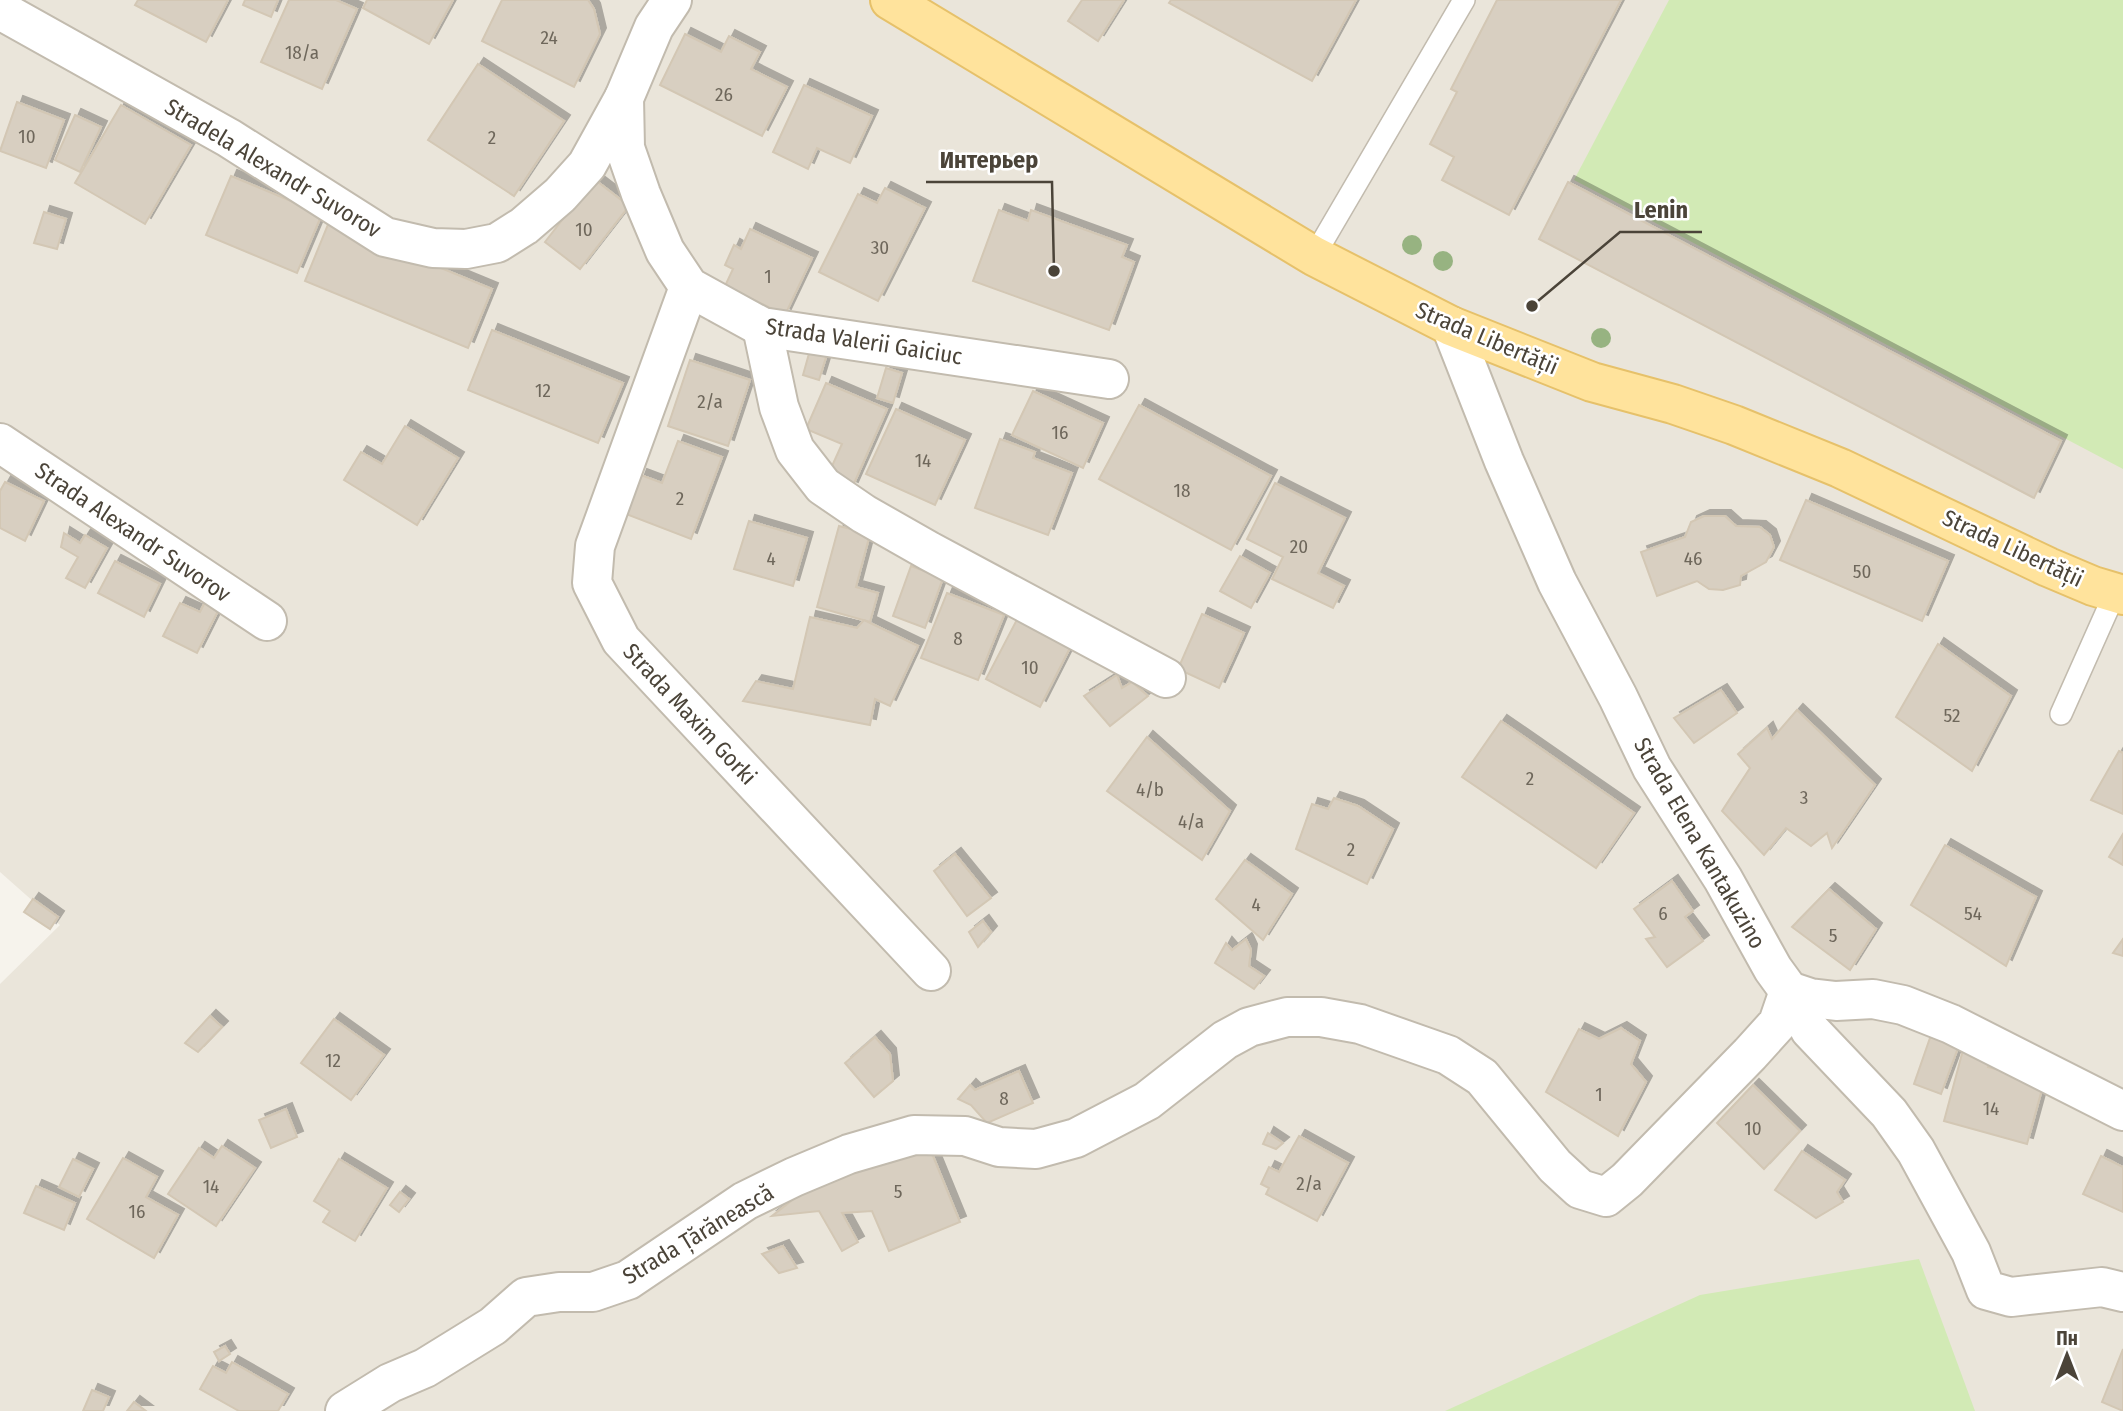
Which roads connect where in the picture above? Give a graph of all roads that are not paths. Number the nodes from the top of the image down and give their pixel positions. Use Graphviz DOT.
graph roads {
  1 [pos="672,0"];
  2 [pos="890,0"];
  3 [pos="1464,0"];
  4 [pos="0,10"];
  5 [pos="624,98"];
  6 [pos="1314,256"];
  7 [pos="689,287"];
  8 [pos="1451,326"];
  9 [pos="762,327"];
  10 [pos="1109,379"];
  11 [pos="0,443"];
  12 [pos="2119,594"];
  13 [pos="267,621"];
  14 [pos="1166,678"];
  15 [pos="2062,714"];
  16 [pos="931,971"];
  17 [pos="1789,991"];
  18 [pos="2123,1111"];
  19 [pos="2123,1292"];
  20 [pos="345,1411"];
  1 -- 5 [label="street, Strada Valerii Gaiciuc"];
  2 -- 6 [label="main road, Strada Libertății"];
  3 -- 6 [label="lane"];
  4 -- 5 [label="street, Stradela Alexandr Suvorov"];
  5 -- 7 [label="street, Strada Valerii Gaiciuc"];
  6 -- 8 [label="main road, Strada Libertății"];
  7 -- 9 [label="street, Strada Valerii Gaiciuc"];
  7 -- 16 [label="street, Strada Maxim Gorki"];
  8 -- 12 [label="main road, Strada Libertății"];
  8 -- 17 [label="street, Strada Elena Kantakuzino"];
  9 -- 10 [label="street, Strada Valerii Gaiciuc"];
  9 -- 14 [label="street"];
  11 -- 13 [label="street, Strada Alexandr Suvorov"];
  12 -- 15 [label="lane"];
  17 -- 18 [label="street"];
  17 -- 19 [label="street, Strada Elena Kantakuzino"];
  17 -- 20 [label="street, Strada Țărănească"];
}
